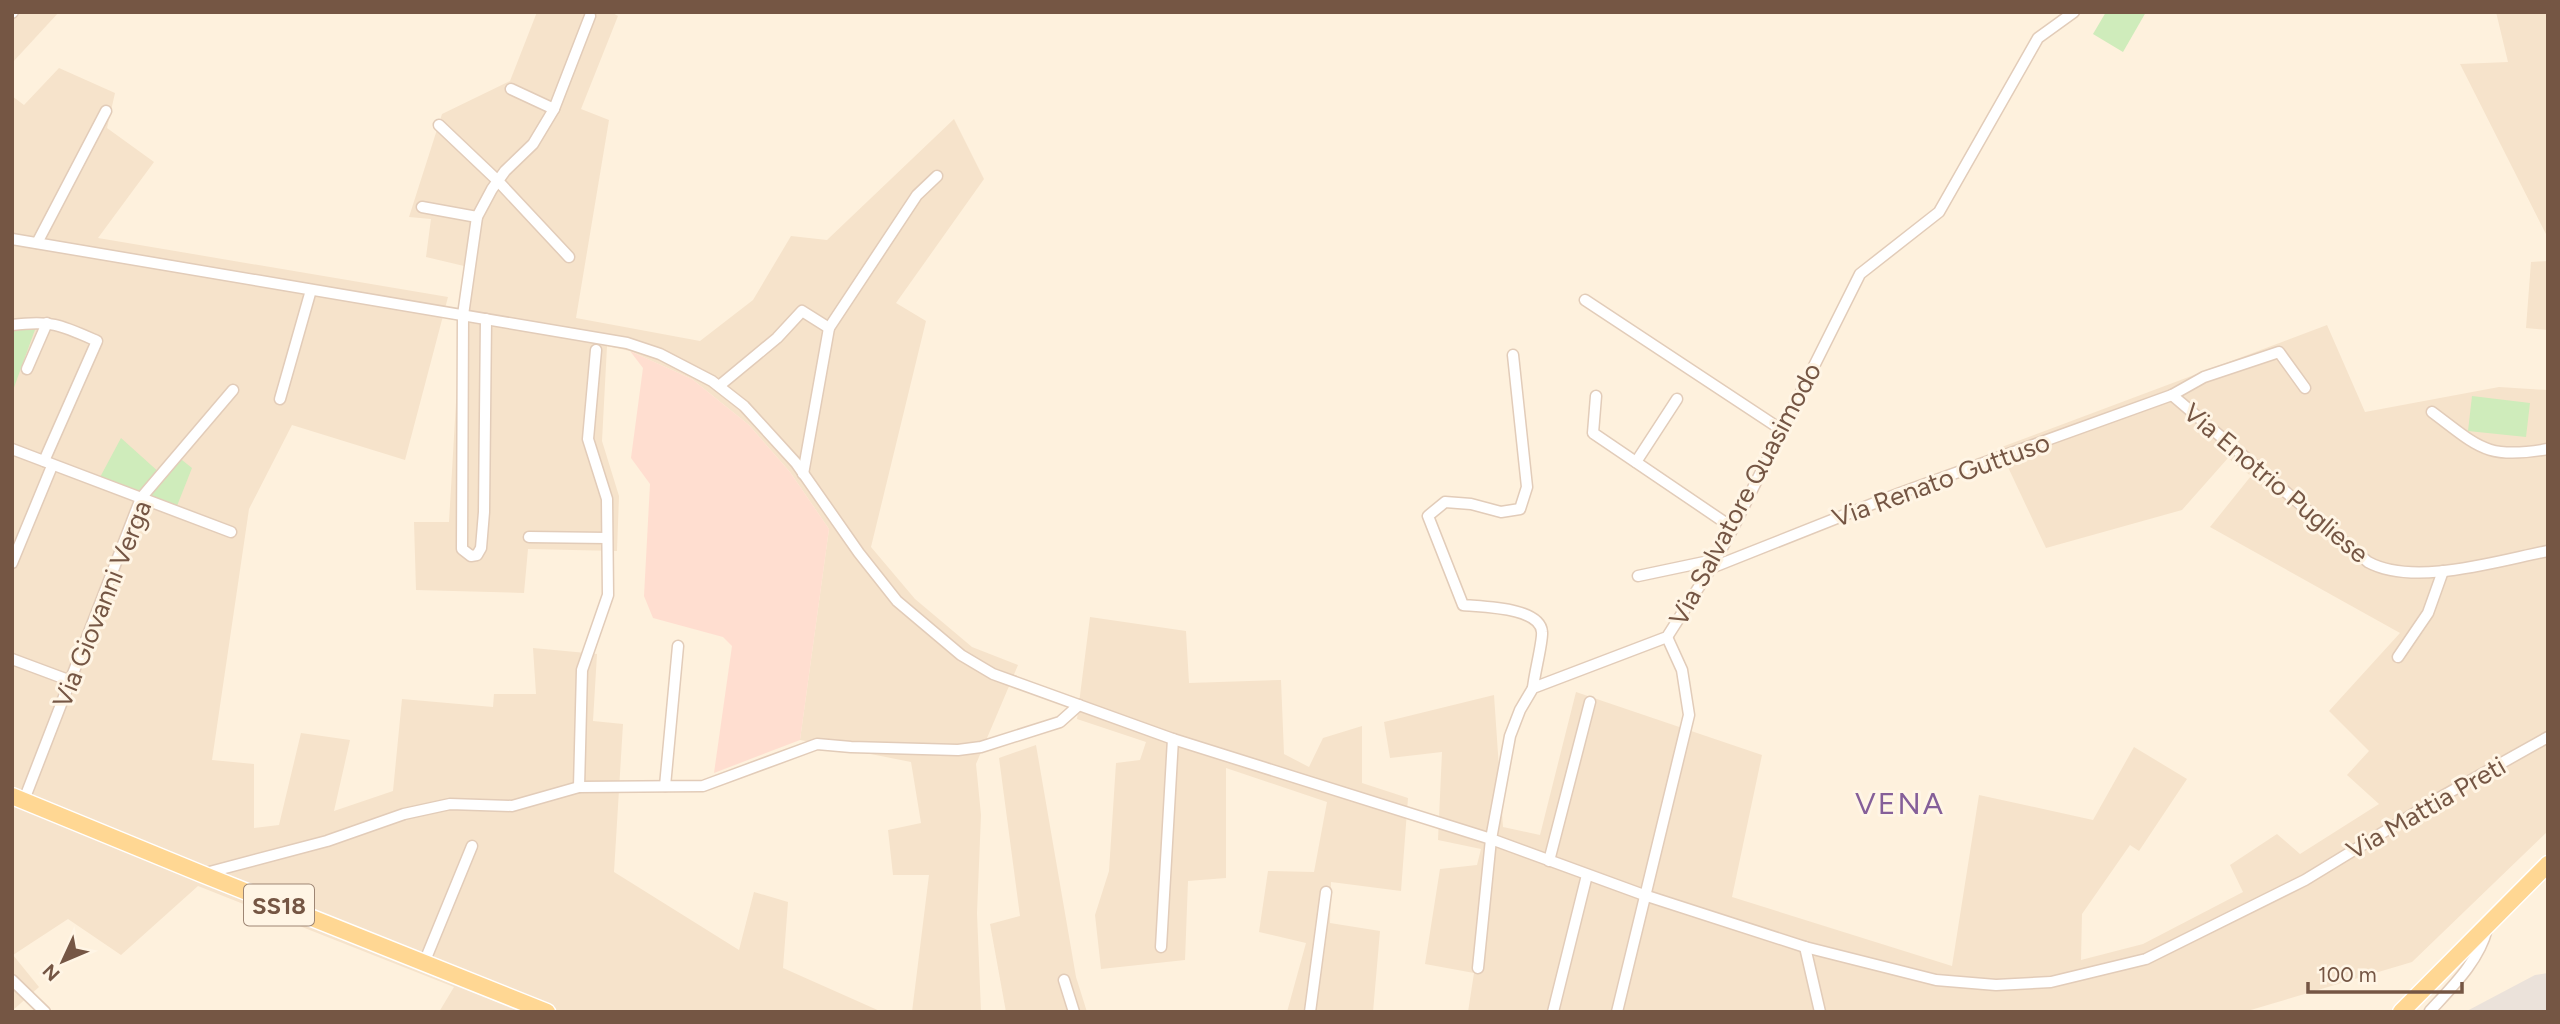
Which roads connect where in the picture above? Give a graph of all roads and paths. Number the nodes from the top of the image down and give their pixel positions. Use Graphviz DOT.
graph roads {
  1 [pos="2074,12"];
  2 [pos="590,16"];
  3 [pos="511,89"];
  4 [pos="554,109"];
  5 [pos="106,111"];
  6 [pos="439,125"];
  7 [pos="937,176"];
  8 [pos="498,181"];
  9 [pos="422,207"];
  10 [pos="477,217"];
  11 [pos="12,239"];
  12 [pos="37,243"];
  13 [pos="569,257"];
  14 [pos="311,289"];
  15 [pos="1585,300"];
  16 [pos="463,315"];
  17 [pos="486,319"];
  18 [pos="47,323"];
  19 [pos="12,325"];
  20 [pos="829,328"];
  21 [pos="596,350"];
  22 [pos="1513,355"];
  23 [pos="27,369"];
  24 [pos="719,386"];
  25 [pos="2305,388"];
  26 [pos="233,390"];
  27 [pos="2172,395"];
  28 [pos="1597,396"];
  29 [pos="280,399"];
  30 [pos="1677,399"];
  31 [pos="2432,412"];
  32 [pos="1782,430"];
  33 [pos="12,449"];
  34 [pos="2548,449"];
  35 [pos="1636,462"];
  36 [pos="48,463"];
  37 [pos="803,474"];
  38 [pos="141,498"];
  39 [pos="1733,528"];
  40 [pos="232,533"];
  41 [pos="530,537"];
  42 [pos="607,538"];
  43 [pos="2548,551"];
  44 [pos="12,562"];
  45 [pos="1713,564"];
  46 [pos="2443,571"];
  47 [pos="1638,576"];
  48 [pos="1667,636"];
  49 [pos="678,646"];
  50 [pos="2398,657"];
  51 [pos="12,659"];
  52 [pos="71,681"];
  53 [pos="1533,688"];
  54 [pos="1590,702"];
  55 [pos="1079,705"];
  56 [pos="2548,737"];
  57 [pos="1173,739"];
  58 [pos="665,786"];
  59 [pos="579,787"];
  60 [pos="18,798"];
  61 [pos="1491,839"];
  62 [pos="472,846"];
  63 [pos="1549,861"];
  64 [pos="2548,864"];
  65 [pos="202,874"];
  66 [pos="1587,875"];
  67 [pos="1326,892"];
  68 [pos="1644,895"];
  69 [pos="2489,924"];
  70 [pos="1161,947"];
  71 [pos="1805,947"];
  72 [pos="424,963"];
  73 [pos="1478,968"];
  74 [pos="12,980"];
  75 [pos="1064,980"];
  76 [pos="2430,1011"];
  77 [pos="45,1012"];
  78 [pos="547,1012"];
  79 [pos="1074,1012"];
  80 [pos="1310,1012"];
  81 [pos="1553,1012"];
  82 [pos="1617,1012"];
  83 [pos="1820,1012"];
  84 [pos="2401,1012"];
  1 -- 32 [label="street, Via Salvatore Quasimodo"];
  2 -- 4 [label="street"];
  3 -- 4 [label="street"];
  4 -- 8 [label="street"];
  5 -- 12 [label="street"];
  6 -- 8 [label="street"];
  7 -- 20 [label="street"];
  8 -- 10 [label="street"];
  8 -- 13 [label="street"];
  9 -- 10 [label="street"];
  10 -- 16 [label="street"];
  11 -- 12 [label="street, Via Mattia Preti"];
  12 -- 14 [label="street, Via Mattia Preti"];
  14 -- 16 [label="street, Via Mattia Preti"];
  14 -- 29 [label="street"];
  15 -- 32 [label="street"];
  16 -- 17 [label="street, Via Mattia Preti"];
  16 -- 17 [label="street"];
  17 -- 24 [label="street, Via Mattia Preti"];
  18 -- 19 [label="street"];
  18 -- 23 [label="street"];
  18 -- 36 [label="street"];
  20 -- 24 [label="street"];
  20 -- 37 [label="street"];
  21 -- 42 [label="street"];
  22 -- 53 [label="street"];
  24 -- 37 [label="street, Via Mattia Preti"];
  25 -- 27 [label="street, Via Renato Guttuso"];
  26 -- 38 [label="street, Via Giovanni Verga"];
  27 -- 45 [label="street, Via Renato Guttuso"];
  27 -- 46 [label="street, Via Enotrio Pugliese"];
  28 -- 35 [label="street"];
  30 -- 35 [label="street"];
  31 -- 34 [label="street"];
  32 -- 39 [label="street, Via Salvatore Quasimodo"];
  33 -- 36 [label="street"];
  35 -- 39 [label="street"];
  36 -- 38 [label="street"];
  36 -- 44 [label="street"];
  37 -- 55 [label="street, Via Mattia Preti"];
  38 -- 40 [label="street"];
  38 -- 52 [label="street, Via Giovanni Verga"];
  39 -- 45 [label="street, Via Salvatore Quasimodo"];
  41 -- 42 [label="street"];
  42 -- 59 [label="street"];
  43 -- 46 [label="street, Via Enotrio Pugliese"];
  45 -- 47 [label="street, Via Renato Guttuso"];
  45 -- 48 [label="street, Via Salvatore Quasimodo"];
  46 -- 50 [label="street"];
  48 -- 53 [label="street, Via Salvatore Quasimodo"];
  48 -- 68 [label="street"];
  49 -- 58 [label="street"];
  51 -- 52 [label="street"];
  52 -- 60 [label="street, Via Giovanni Verga"];
  53 -- 61 [label="street"];
  54 -- 63 [label="street"];
  55 -- 57 [label="street, Via Mattia Preti"];
  55 -- 58 [label="street"];
  56 -- 71 [label="street, Via Mattia Preti"];
  57 -- 61 [label="street, Via Mattia Preti"];
  57 -- 70 [label="street"];
  58 -- 59 [label="street"];
  59 -- 65 [label="street"];
  60 -- 65 [label="main road, SS18"];
  61 -- 63 [label="street, Via Mattia Preti"];
  61 -- 73 [label="street"];
  62 -- 72 [label="street"];
  63 -- 66 [label="street, Via Mattia Preti"];
  64 -- 69 [label="main road"];
  65 -- 72 [label="main road, SS18"];
  66 -- 68 [label="street, Via Mattia Preti"];
  66 -- 81 [label="street"];
  67 -- 80 [label="street"];
  68 -- 71 [label="street, Via Mattia Preti"];
  68 -- 82 [label="street"];
  69 -- 76 [label="street"];
  69 -- 84 [label="main road"];
  71 -- 83 [label="street"];
  72 -- 78 [label="main road, SS18"];
  74 -- 77 [label="street"];
  75 -- 79 [label="street"];
}
